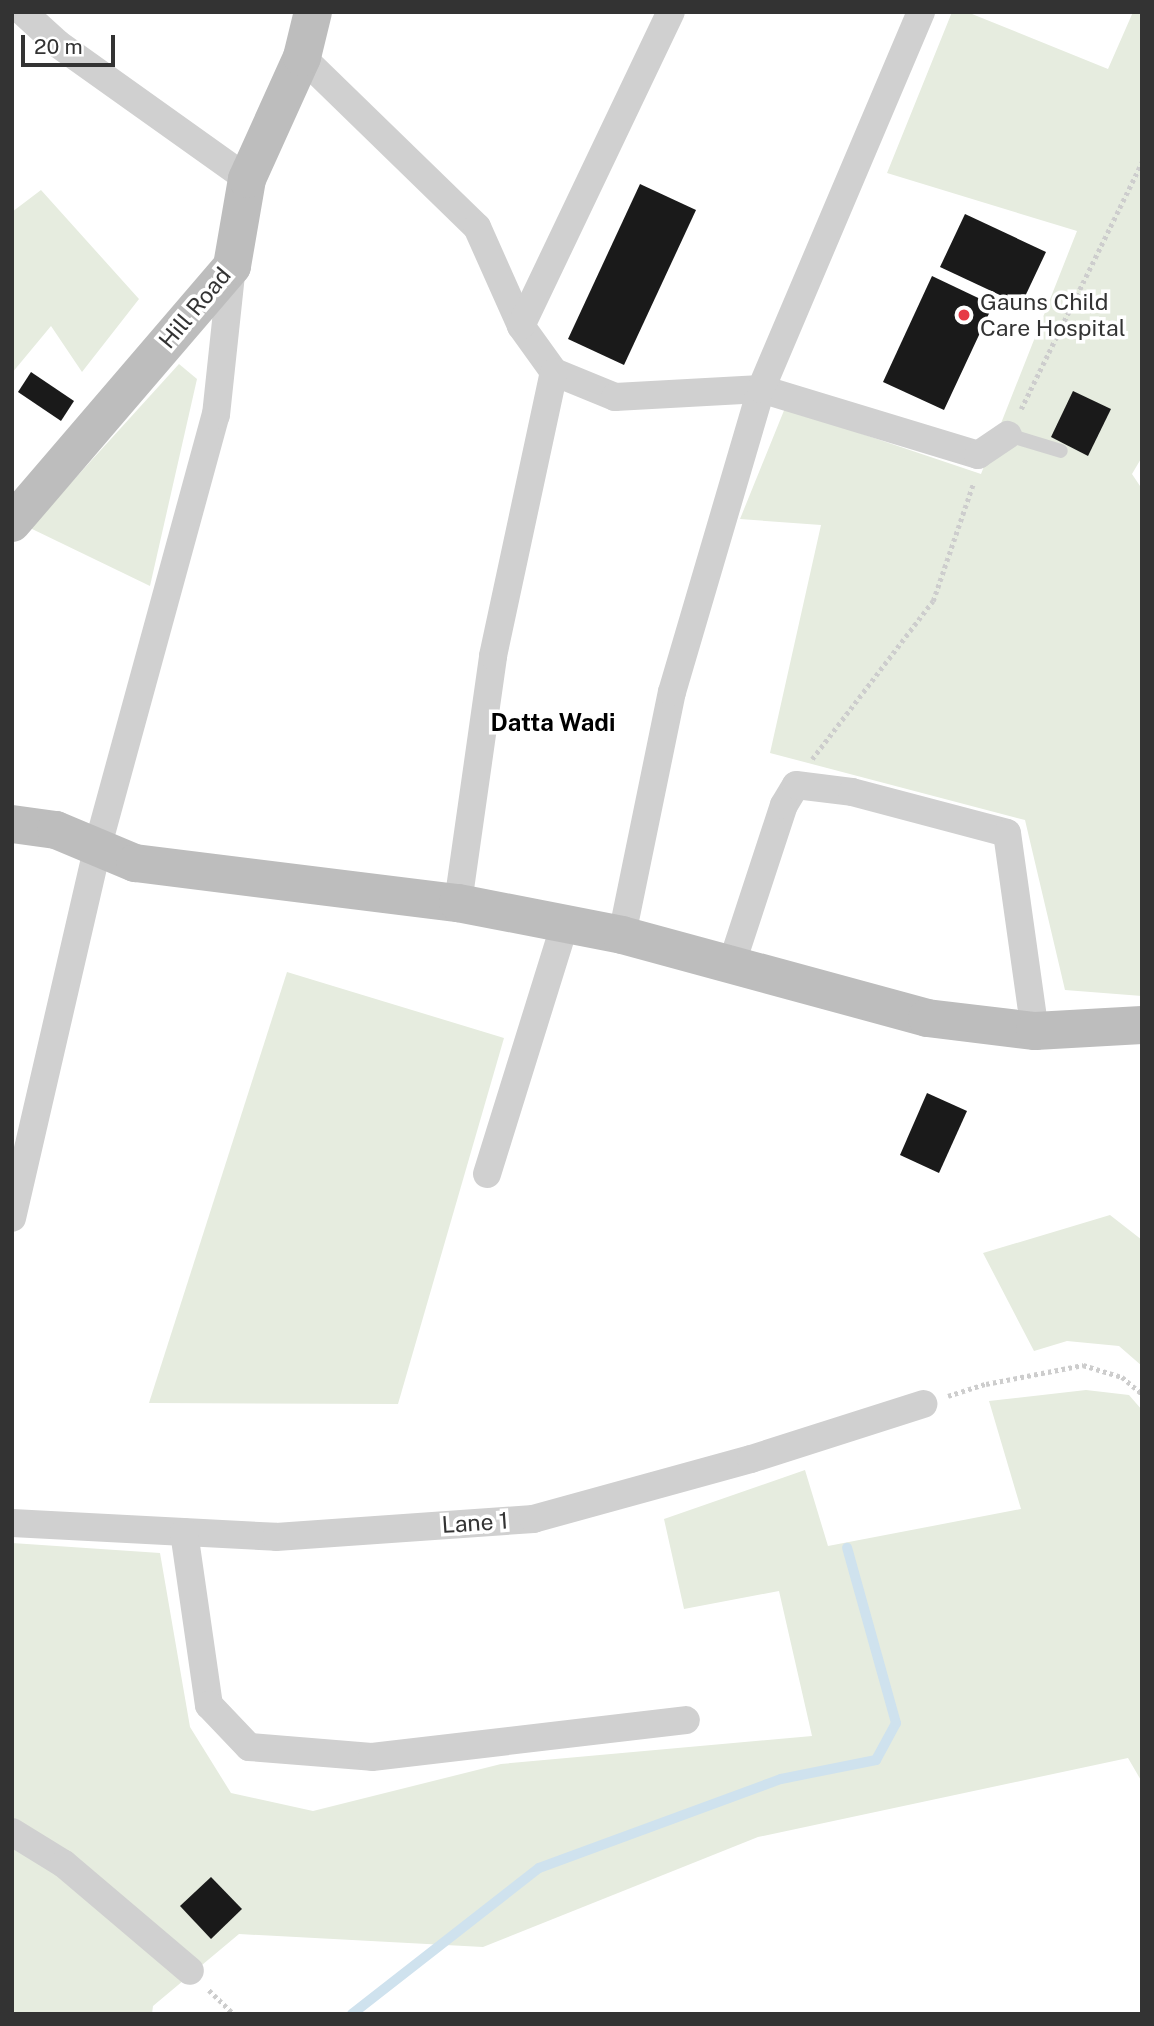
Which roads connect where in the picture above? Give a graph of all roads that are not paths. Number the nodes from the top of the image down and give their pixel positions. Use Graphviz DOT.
graph roads {
  1 [pos="23,12"];
  2 [pos="671,12"];
  3 [pos="921,12"];
  4 [pos="304,28"];
  5 [pos="247,179"];
  6 [pos="232,266"];
  7 [pos="521,326"];
  8 [pos="554,372"];
  9 [pos="761,389"];
  10 [pos="1008,435"];
  11 [pos="1061,451"];
  12 [pos="12,523"];
  13 [pos="12,824"];
  14 [pos="98,845"];
  15 [pos="458,903"];
  16 [pos="565,924"];
  17 [pos="622,935"];
  18 [pos="731,966"];
  19 [pos="1142,1025"];
  20 [pos="1035,1031"];
  21 [pos="486,1174"];
  22 [pos="12,1218"];
  23 [pos="923,1404"];
  24 [pos="12,1523"];
  25 [pos="184,1532"];
  26 [pos="686,1720"];
  27 [pos="12,1832"];
  28 [pos="190,1971"];
  1 -- 5 [label="street"];
  2 -- 7 [label="street"];
  3 -- 9 [label="street"];
  4 -- 5 [label="street, Hill Road"];
  4 -- 7 [label="street"];
  5 -- 6 [label="street, Hill Road"];
  6 -- 12 [label="street, Hill Road"];
  6 -- 14 [label="street"];
  7 -- 8 [label="street"];
  8 -- 9 [label="street"];
  8 -- 15 [label="street"];
  9 -- 10 [label="street"];
  9 -- 17 [label="street"];
  10 -- 11 [label="lane"];
  13 -- 14 [label="street"];
  14 -- 15 [label="street"];
  14 -- 22 [label="street"];
  15 -- 16 [label="street"];
  16 -- 17 [label="street"];
  16 -- 21 [label="street"];
  17 -- 18 [label="street"];
  18 -- 20 [label="street"];
  18 -- 20 [label="street"];
  19 -- 20 [label="street"];
  23 -- 25 [label="street, Lane 1"];
  24 -- 25 [label="street, Lane 1"];
  25 -- 26 [label="street"];
  27 -- 28 [label="street"];
}
